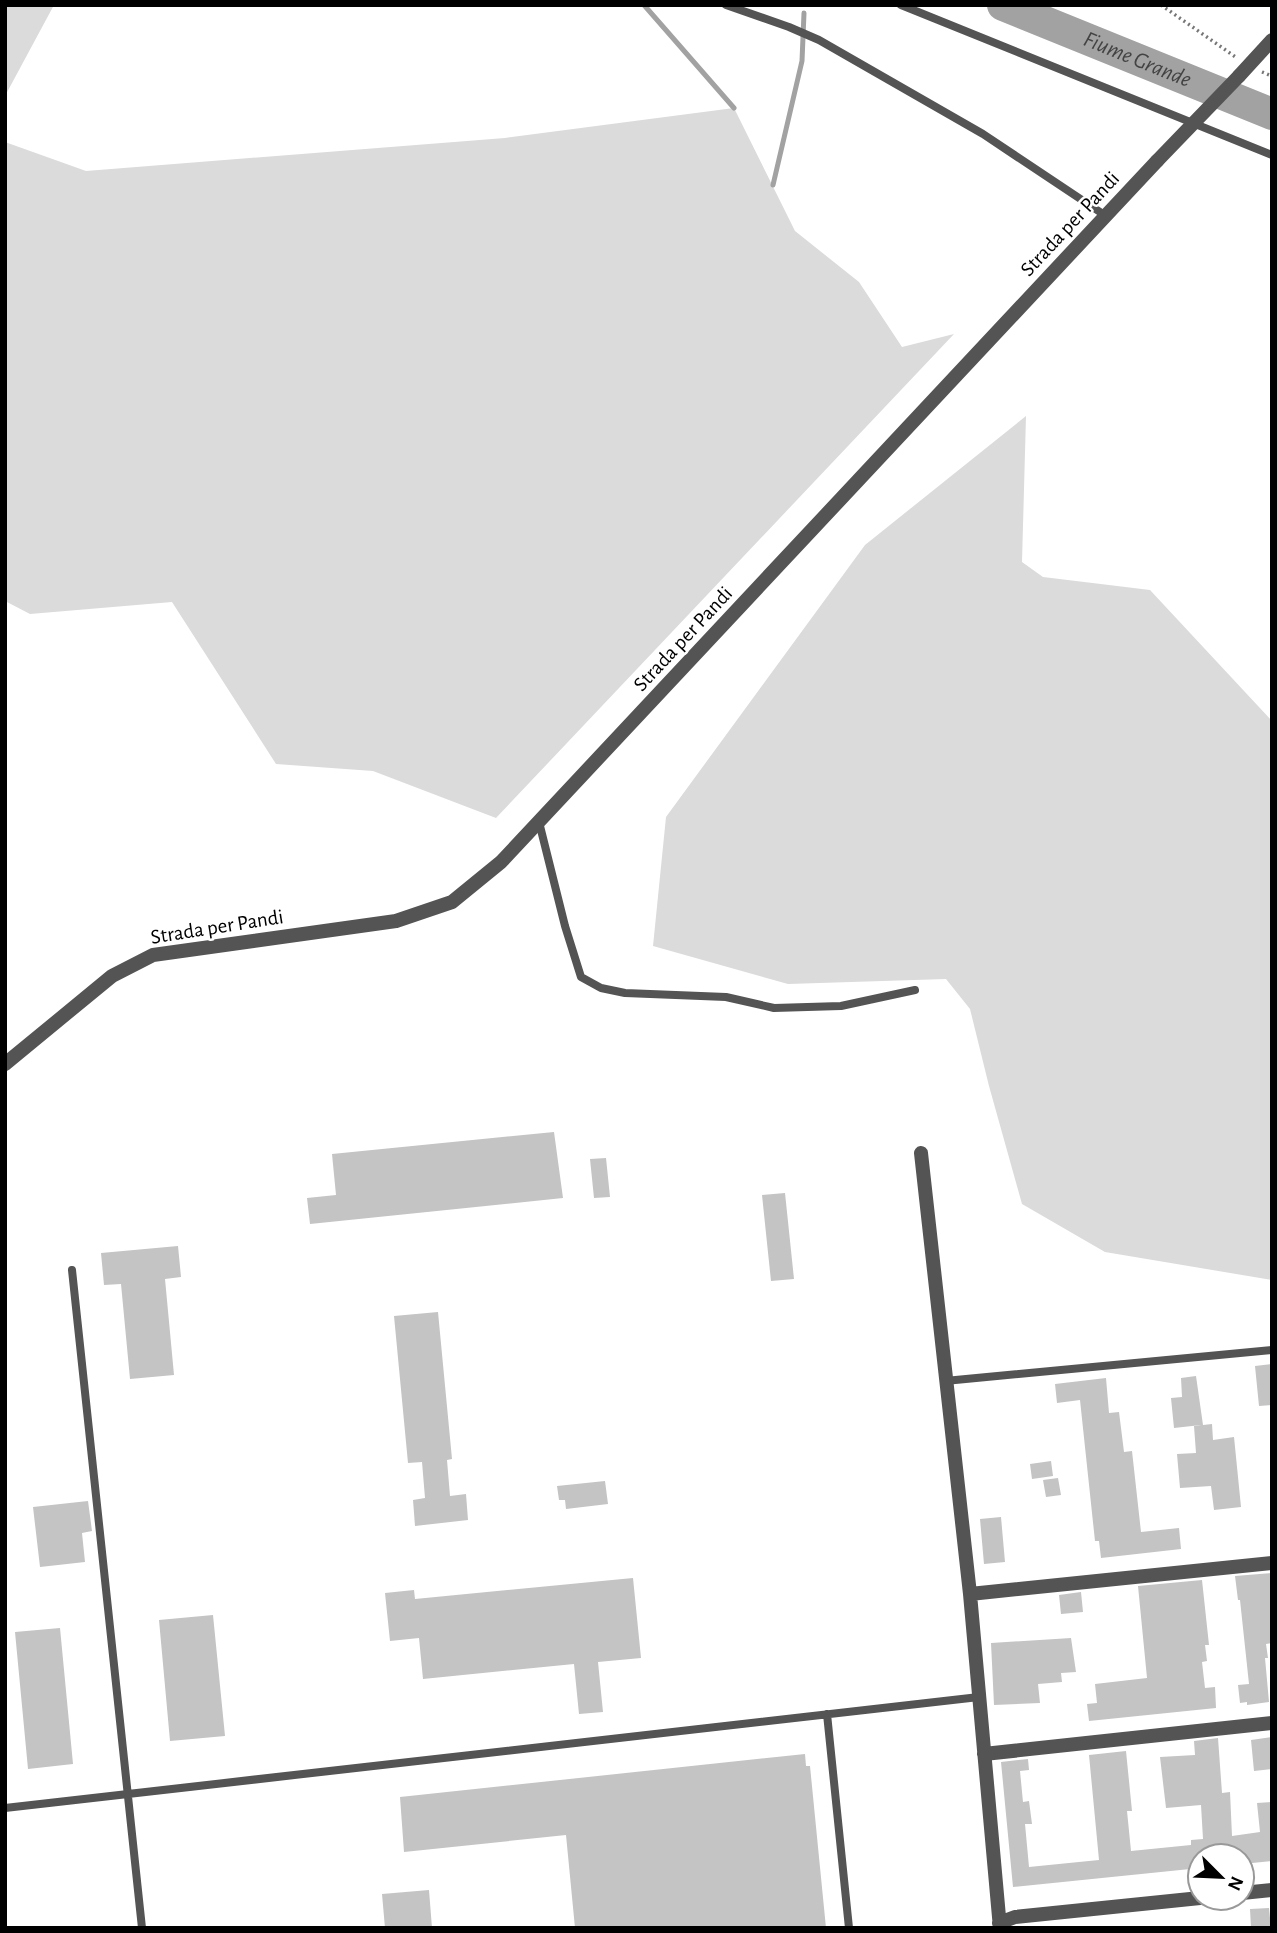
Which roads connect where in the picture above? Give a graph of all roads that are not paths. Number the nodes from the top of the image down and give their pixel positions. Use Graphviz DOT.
graph roads {
  1 [pos="726,5"];
  2 [pos="901,5"];
  3 [pos="1272,40"];
  4 [pos="1272,155"];
  5 [pos="1106,216"];
  6 [pos="540,822"];
  7 [pos="915,990"];
  8 [pos="5,1065"];
  9 [pos="921,1153"];
  10 [pos="72,1270"];
  11 [pos="1272,1350"];
  12 [pos="945,1381"];
  13 [pos="1272,1563"];
  14 [pos="970,1594"];
  15 [pos="979,1697"];
  16 [pos="827,1714"];
  17 [pos="1272,1723"];
  18 [pos="984,1754"];
  19 [pos="127,1796"];
  20 [pos="5,1808"];
  21 [pos="1186,1899"];
  22 [pos="999,1925"];
  23 [pos="142,1928"];
  24 [pos="849,1928"];
  1 -- 5 [label="lane"];
  2 -- 4 [label="lane"];
  3 -- 5 [label="street, Strada per Pandi, bridge"];
  5 -- 6 [label="street, Strada per Pandi"];
  6 -- 7 [label="lane"];
  6 -- 8 [label="street, Strada per Pandi"];
  9 -- 12 [label="street"];
  10 -- 19 [label="lane"];
  11 -- 12 [label="lane"];
  12 -- 14 [label="street"];
  13 -- 14 [label="street"];
  14 -- 15 [label="street"];
  15 -- 16 [label="lane"];
  15 -- 18 [label="street"];
  16 -- 19 [label="lane"];
  16 -- 24 [label="lane"];
  17 -- 18 [label="street"];
  18 -- 22 [label="street"];
  19 -- 20 [label="lane"];
  19 -- 23 [label="lane"];
  21 -- 22 [label="street"];
}
